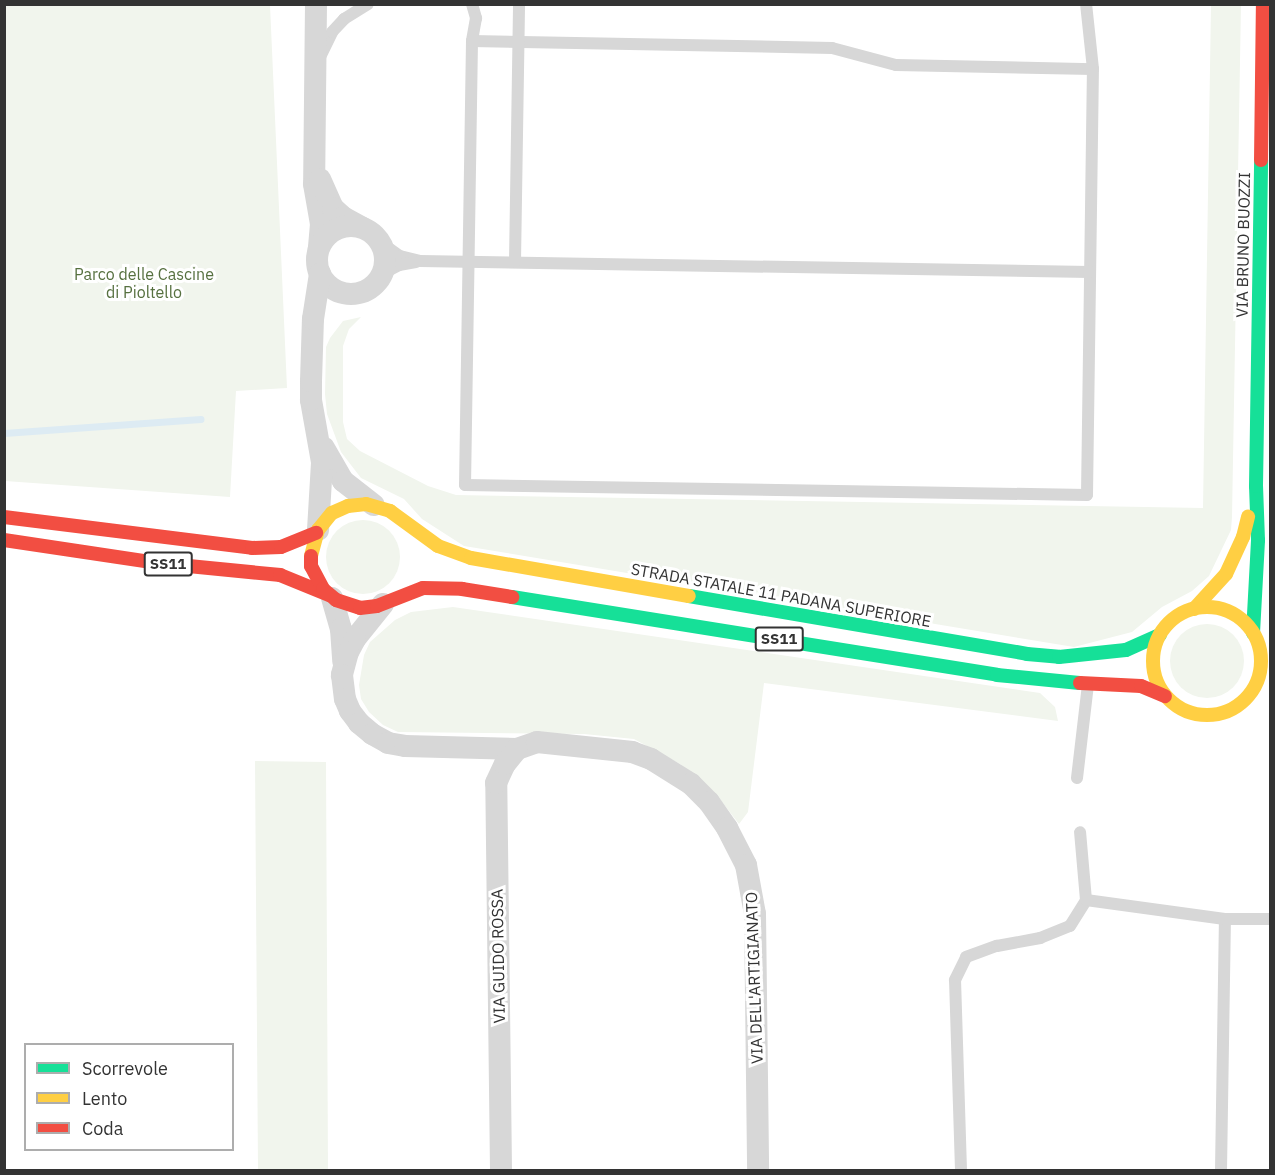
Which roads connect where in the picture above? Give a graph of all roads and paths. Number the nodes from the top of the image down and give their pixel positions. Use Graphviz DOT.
graph roads {
  1 [pos="316,4"];
  2 [pos="368,4"];
  3 [pos="472,4"];
  4 [pos="519,4"];
  5 [pos="1086,4"];
  6 [pos="1263,4"];
  7 [pos="472,41"];
  8 [pos="517,42"];
  9 [pos="1093,69"];
  10 [pos="315,73"];
  11 [pos="314,150"];
  12 [pos="361,227"];
  13 [pos="379,241"];
  14 [pos="319,248"];
  15 [pos="420,261"];
  16 [pos="468,262"];
  17 [pos="515,262"];
  18 [pos="1090,272"];
  19 [pos="320,274"];
  20 [pos="382,274"];
  21 [pos="356,294"];
  22 [pos="311,362"];
  23 [pos="318,436"];
  24 [pos="1256,486"];
  25 [pos="374,505"];
  26 [pos="4,517"];
  27 [pos="403,522"];
  28 [pos="317,531"];
  29 [pos="4,540"];
  30 [pos="414,545"];
  31 [pos="410,579"];
  32 [pos="331,596"];
  33 [pos="388,601"];
  34 [pos="1194,609"];
  35 [pos="1253,633"];
  36 [pos="1160,635"];
  37 [pos="1260,647"];
  38 [pos="1270,657"];
  39 [pos="344,665"];
  40 [pos="1088,684"];
  41 [pos="1166,696"];
  42 [pos="1233,709"];
  43 [pos="1254,710"];
  44 [pos="517,749"];
  45 [pos="1077,777"];
  46 [pos="1080,832"];
  47 [pos="1086,900"];
  48 [pos="1270,918"];
  49 [pos="1225,919"];
  50 [pos="501,1170"];
  51 [pos="758,1170"];
  52 [pos="961,1170"];
  53 [pos="1221,1170"];
  1 -- 10 [label="street"];
  2 -- 10 [label="lane"];
  3 -- 7 [label="lane"];
  4 -- 8 [label="lane"];
  5 -- 9 [label="lane"];
  6 -- 24 [label="main road, VIA BRUNO BUOZZI"];
  7 -- 8 [label="lane"];
  7 -- 16 [label="lane"];
  8 -- 9 [label="lane"];
  8 -- 17 [label="lane"];
  9 -- 18 [label="lane"];
  10 -- 11 [label="street"];
  11 -- 12 [label="street"];
  11 -- 14 [label="street"];
  12 -- 13 [label="street"];
  12 -- 14 [label="street"];
  13 -- 15 [label="lane"];
  13 -- 20 [label="street"];
  14 -- 19 [label="street"];
  15 -- 16 [label="lane"];
  15 -- 20 [label="lane"];
  16 -- 17 [label="lane"];
  16 -- 18 [label="lane"];
  17 -- 18 [label="lane"];
  19 -- 21 [label="street"];
  19 -- 22 [label="street"];
  20 -- 21 [label="street"];
  21 -- 22 [label="street"];
  22 -- 23 [label="street"];
  23 -- 25 [label="street"];
  23 -- 28 [label="street"];
  24 -- 34 [label="main road, VIA BRUNO BUOZZI"];
  24 -- 35 [label="main road, VIA BRUNO BUOZZI"];
  25 -- 27 [label="main road, STRADA STATALE 11 PADANA SUPERIORE / SS11"];
  25 -- 28 [label="main road, SS11"];
  26 -- 28 [label="main road, SS11"];
  27 -- 30 [label="main road"];
  27 -- 36 [label="main road, STRADA STATALE 11 PADANA SUPERIORE / SS11"];
  28 -- 32 [label="main road"];
  29 -- 32 [label="main road, SS11"];
  31 -- 33 [label="main road"];
  32 -- 33 [label="main road, SS11"];
  32 -- 39 [label="street, VIA DELL'ARTIGIANATO"];
  33 -- 39 [label="street"];
  33 -- 40 [label="main road, SS11"];
  34 -- 35 [label="main road"];
  34 -- 36 [label="main road, STRADA STATALE 11 PADANA SUPERIORE / SS11"];
  35 -- 37 [label="main road"];
  36 -- 41 [label="main road"];
  37 -- 38 [label="main road"];
  37 -- 42 [label="main road"];
  39 -- 44 [label="street, VIA DELL'ARTIGIANATO"];
  40 -- 41 [label="main road, SS11"];
  40 -- 45 [label="lane"];
  41 -- 42 [label="main road, SS11"];
  42 -- 43 [label="main road, SS11"];
  44 -- 50 [label="street, VIA GUIDO ROSSA"];
  44 -- 51 [label="street, VIA DELL'ARTIGIANATO"];
  46 -- 47 [label="lane"];
  47 -- 49 [label="lane"];
  47 -- 52 [label="lane"];
  48 -- 49 [label="lane"];
  49 -- 53 [label="lane"];
}
